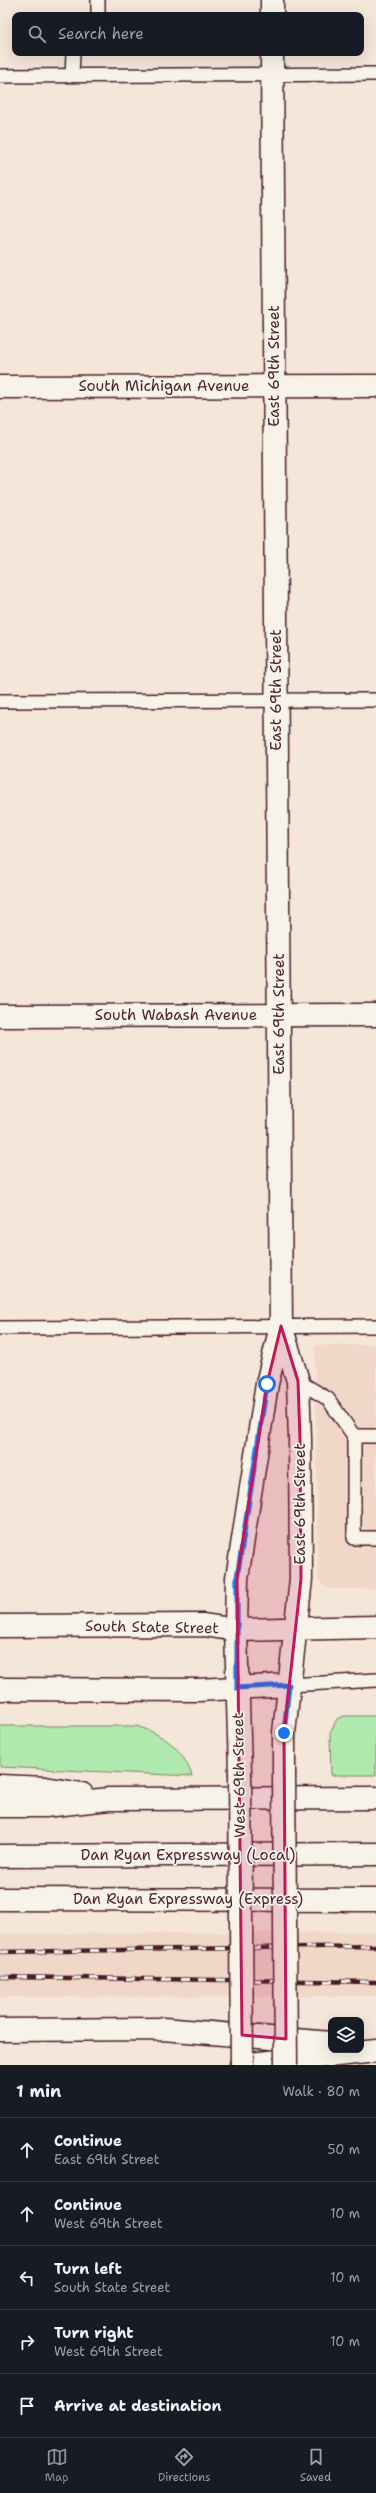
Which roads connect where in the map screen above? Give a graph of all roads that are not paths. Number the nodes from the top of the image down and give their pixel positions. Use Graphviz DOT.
graph roads {
  1 [pos="98,0"];
  2 [pos="272,0"];
  3 [pos="98,12"];
  4 [pos="272,12"];
  5 [pos="72,56"];
  6 [pos="272,56"];
  7 [pos="376,74"];
  8 [pos="272,75"];
  9 [pos="0,76"];
  10 [pos="72,76"];
  11 [pos="274,386"];
  12 [pos="376,386"];
  13 [pos="0,387"];
  14 [pos="276,700"];
  15 [pos="376,700"];
  16 [pos="0,701"];
  17 [pos="279,1015"];
  18 [pos="376,1015"];
  19 [pos="0,1016"];
  20 [pos="281,1326"];
  21 [pos="376,1326"];
  22 [pos="0,1328"];
  23 [pos="298,1381"];
  24 [pos="354,1436"];
  25 [pos="376,1436"];
  26 [pos="376,1538"];
  27 [pos="0,1626"];
  28 [pos="376,1627"];
  29 [pos="296,1628"];
  30 [pos="236,1630"];
  31 [pos="376,1680"];
  32 [pos="289,1685"];
  33 [pos="237,1688"];
  34 [pos="0,1689"];
  35 [pos="0,1786"];
  36 [pos="376,1798"];
  37 [pos="109,1799"];
  38 [pos="0,1806"];
  39 [pos="376,1854"];
  40 [pos="0,1856"];
  41 [pos="0,1899"];
  42 [pos="376,1900"];
  43 [pos="0,2030"];
  44 [pos="328,2043"];
  45 [pos="364,2046"];
  46 [pos="376,2047"];
  47 [pos="376,2051"];
  48 [pos="242,2065"];
  49 [pos="286,2065"];
  1 -- 3 [label="lane"];
  2 -- 4 [label="main road"];
  5 -- 10 [label="lane"];
  6 -- 8 [label="main road, East 69th Street"];
  7 -- 8 [label="lane"];
  8 -- 10 [label="lane"];
  8 -- 11 [label="main road, East 69th Street"];
  9 -- 10 [label="lane"];
  11 -- 12 [label="main road, South Michigan Avenue"];
  11 -- 13 [label="main road, South Michigan Avenue"];
  11 -- 14 [label="main road, East 69th Street"];
  14 -- 15 [label="lane"];
  14 -- 16 [label="lane"];
  14 -- 17 [label="main road, East 69th Street"];
  17 -- 18 [label="main road, South Wabash Avenue"];
  17 -- 19 [label="main road, South Wabash Avenue"];
  17 -- 20 [label="main road, East 69th Street"];
  20 -- 21 [label="lane"];
  20 -- 22 [label="lane"];
  20 -- 23 [label="main road, East 69th Street"];
  20 -- 30 [label="main road, East 69th Street"];
  23 -- 24 [label="lane"];
  23 -- 29 [label="main road, East 69th Street"];
  24 -- 25 [label="lane"];
  24 -- 26 [label="lane"];
  27 -- 30 [label="main road, South State Street"];
  28 -- 29 [label="main road, South State Street"];
  29 -- 30 [label="main road, South State Street"];
  29 -- 32 [label="main road, East 69th Street"];
  30 -- 33 [label="main road, West 69th Street"];
  31 -- 32 [label="lane"];
  32 -- 33 [label="main road"];
  32 -- 49 [label="main road, bridge"];
  33 -- 34 [label="main road"];
  33 -- 48 [label="main road, West 69th Street, bridge"];
  35 -- 37 [label="main road"];
  36 -- 37 [label="main road"];
  37 -- 38 [label="main road"];
  39 -- 40 [label="main road, Dan Ryan Expressway (Local)"];
  41 -- 42 [label="main road, Dan Ryan Expressway (Express)"];
  43 -- 44 [label="main road"];
  45 -- 46 [label="main road"];
  47 -- 48 [label="main road"];
}
